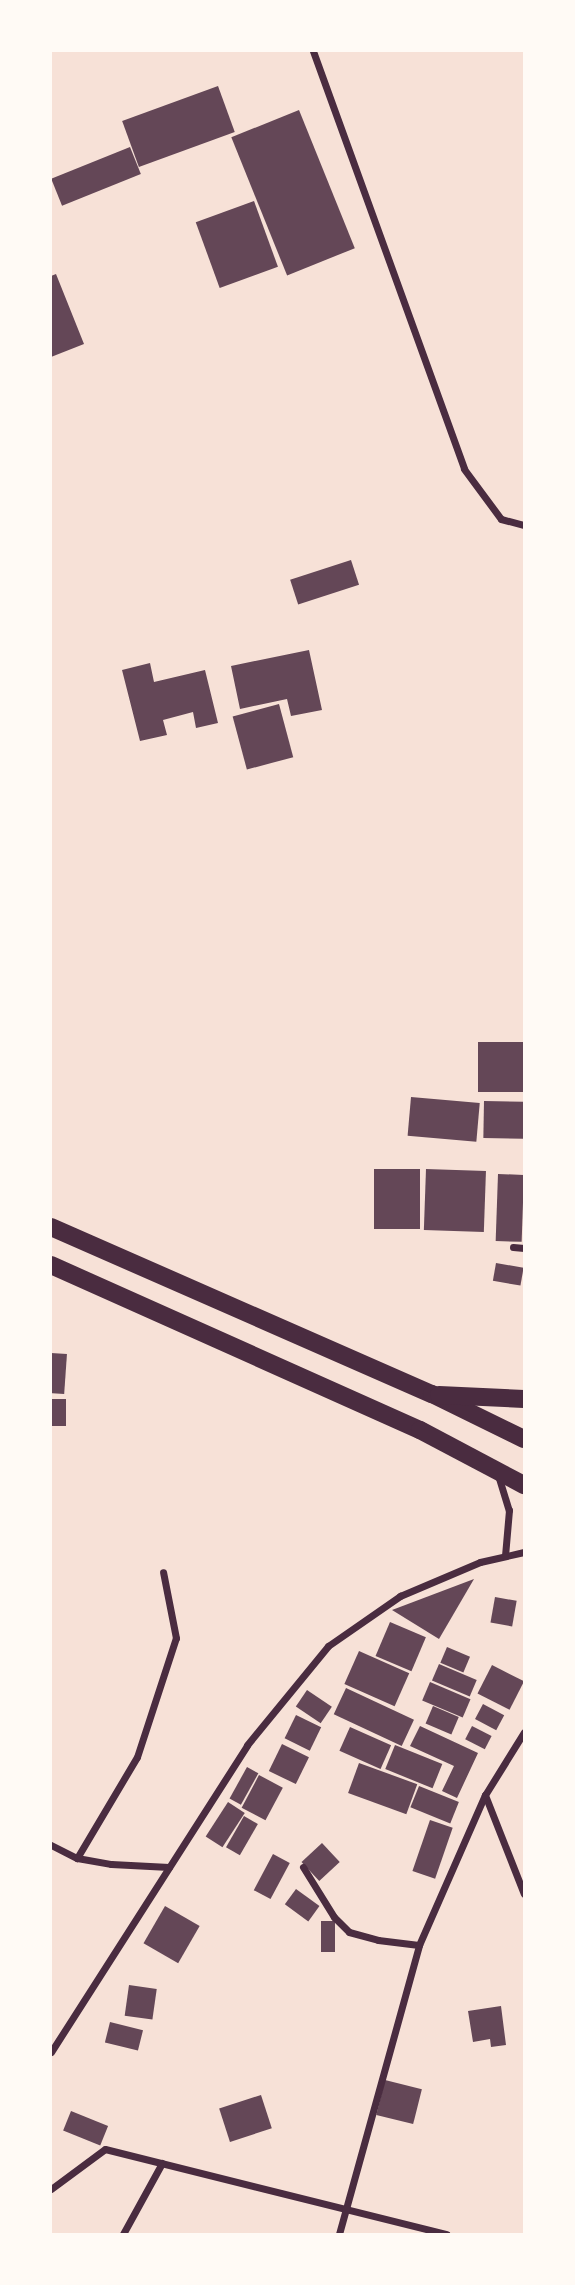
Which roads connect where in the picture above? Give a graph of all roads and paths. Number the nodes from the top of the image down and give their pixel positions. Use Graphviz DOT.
graph roads {
  1 [pos="313,51"];
  2 [pos="524,524"];
  3 [pos="51,1227"];
  4 [pos="513,1247"];
  5 [pos="524,1248"];
  6 [pos="51,1265"];
  7 [pos="432,1394"];
  8 [pos="524,1399"];
  9 [pos="524,1439"];
  10 [pos="495,1469"];
  11 [pos="524,1485"];
  12 [pos="524,1552"];
  13 [pos="505,1556"];
  14 [pos="163,1572"];
  15 [pos="524,1732"];
  16 [pos="485,1795"];
  17 [pos="51,1845"];
  18 [pos="77,1858"];
  19 [pos="169,1867"];
  20 [pos="303,1867"];
  21 [pos="524,1894"];
  22 [pos="419,1945"];
  23 [pos="51,2052"];
  24 [pos="162,2163"];
  25 [pos="51,2189"];
  26 [pos="344,2208"];
  27 [pos="123,2234"];
  28 [pos="339,2234"];
  29 [pos="447,2234"];
  1 -- 2 [label="street"];
  3 -- 7 [label="main road"];
  4 -- 5 [label="street"];
  6 -- 10 [label="main road"];
  7 -- 8 [label="main road"];
  7 -- 9 [label="main road"];
  10 -- 11 [label="main road"];
  10 -- 13 [label="street"];
  12 -- 13 [label="street"];
  13 -- 19 [label="street"];
  14 -- 18 [label="street"];
  15 -- 16 [label="street"];
  16 -- 21 [label="street"];
  16 -- 22 [label="street"];
  17 -- 18 [label="street"];
  18 -- 19 [label="street"];
  19 -- 23 [label="street"];
  20 -- 22 [label="street"];
  22 -- 26 [label="street"];
  24 -- 25 [label="street"];
  24 -- 26 [label="street"];
  24 -- 27 [label="street"];
  26 -- 28 [label="street"];
  26 -- 29 [label="street"];
}
